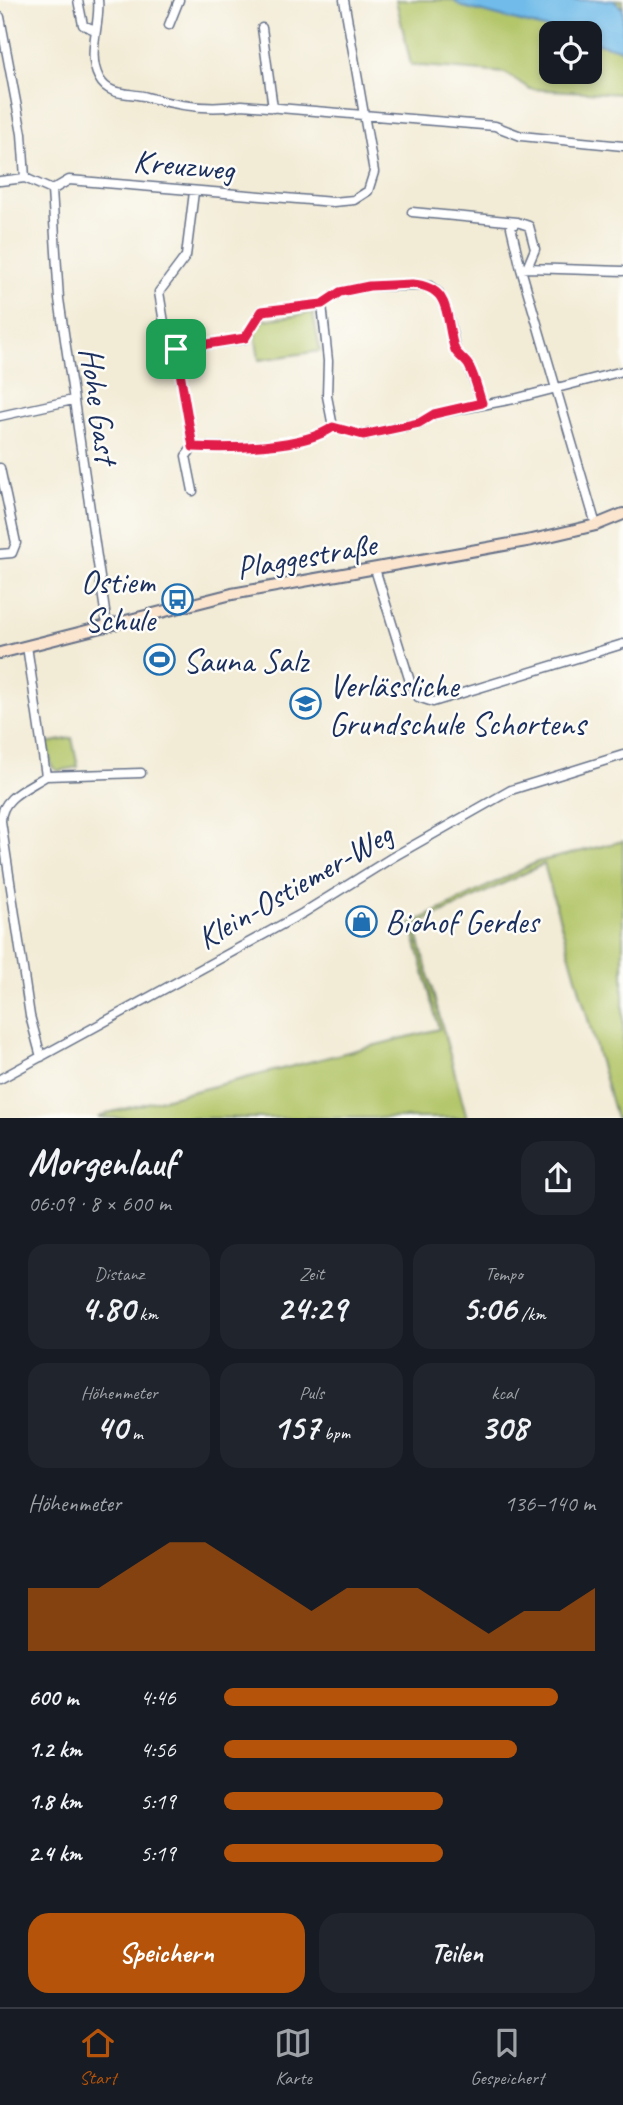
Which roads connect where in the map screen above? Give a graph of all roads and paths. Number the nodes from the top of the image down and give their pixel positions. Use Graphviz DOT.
graph roads {
  1 [pos="78,0"];
  2 [pos="98,0"];
  3 [pos="178,0"];
  4 [pos="344,0"];
  5 [pos="0,16"];
  6 [pos="169,25"];
  7 [pos="262,28"];
  8 [pos="94,30"];
  9 [pos="273,108"];
  10 [pos="365,116"];
  11 [pos="623,146"];
  12 [pos="25,178"];
  13 [pos="0,181"];
  14 [pos="52,190"];
  15 [pos="194,192"];
  16 [pos="412,212"];
  17 [pos="517,222"];
  18 [pos="524,269"];
  19 [pos="623,271"];
  20 [pos="322,304"];
  21 [pos="176,349"];
  22 [pos="623,370"];
  23 [pos="556,388"];
  24 [pos="73,400"];
  25 [pos="482,403"];
  26 [pos="0,415"];
  27 [pos="333,427"];
  28 [pos="193,447"];
  29 [pos="0,468"];
  30 [pos="193,491"];
  31 [pos="623,514"];
  32 [pos="596,525"];
  33 [pos="0,554"];
  34 [pos="376,569"];
  35 [pos="107,625"];
  36 [pos="623,644"];
  37 [pos="27,646"];
  38 [pos="0,653"];
  39 [pos="623,755"];
  40 [pos="141,773"];
  41 [pos="46,776"];
  42 [pos="41,1057"];
  43 [pos="0,1079"];
  1 -- 8 [label="street"];
  2 -- 8 [label="street"];
  3 -- 6 [label="street"];
  4 -- 10 [label="street"];
  5 -- 12 [label="street"];
  7 -- 9 [label="street"];
  8 -- 9 [label="street"];
  9 -- 10 [label="street"];
  10 -- 11 [label="street"];
  10 -- 15 [label="street, Kreuzweg"];
  12 -- 13 [label="street"];
  12 -- 14 [label="street"];
  14 -- 15 [label="street, Kreuzweg"];
  14 -- 24 [label="street, Hohe Gast"];
  15 -- 21 [label="street"];
  16 -- 17 [label="street"];
  17 -- 18 [label="street"];
  17 -- 18 [label="street"];
  18 -- 19 [label="street"];
  18 -- 23 [label="street"];
  20 -- 21 [label="street"];
  20 -- 25 [label="street"];
  20 -- 27 [label="street"];
  21 -- 28 [label="street"];
  22 -- 23 [label="street"];
  23 -- 25 [label="street"];
  23 -- 32 [label="street"];
  24 -- 26 [label="street"];
  24 -- 35 [label="street, Hohe Gast"];
  25 -- 27 [label="street"];
  27 -- 28 [label="street"];
  28 -- 30 [label="street"];
  29 -- 33 [label="street"];
  31 -- 32 [label="street, Plaggestraße"];
  32 -- 34 [label="street, Plaggestraße"];
  34 -- 35 [label="street, Plaggestraße"];
  34 -- 36 [label="street"];
  35 -- 37 [label="street, Plaggestraße"];
  37 -- 38 [label="street, Plaggestraße"];
  37 -- 41 [label="street"];
  39 -- 42 [label="street, Klein-Ostiemer-Weg"];
  40 -- 41 [label="street"];
  41 -- 42 [label="street"];
  42 -- 43 [label="street, Klein-Ostiemer-Weg"];
}
